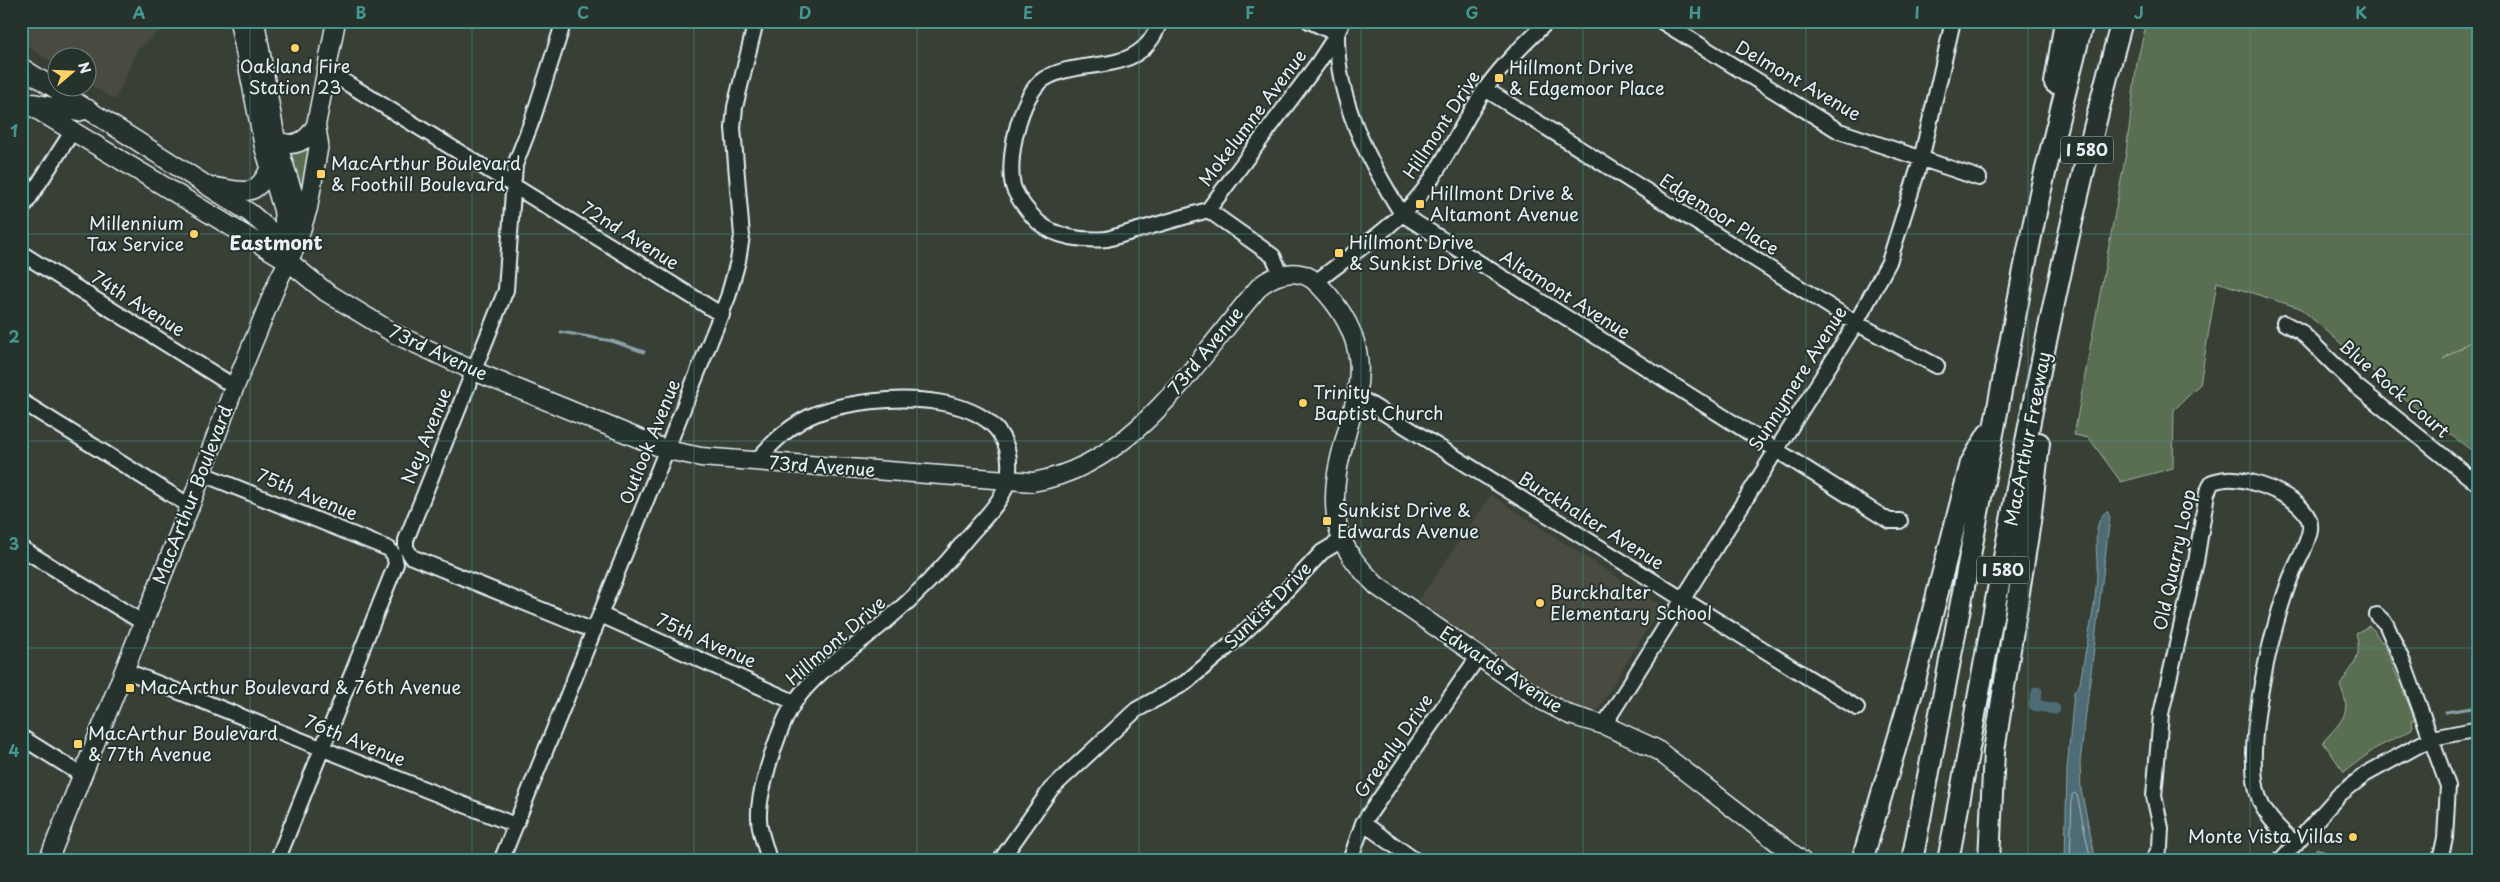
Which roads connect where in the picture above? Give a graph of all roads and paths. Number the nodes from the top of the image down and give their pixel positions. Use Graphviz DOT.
graph roads {
  1 [pos="239,21"];
  2 [pos="255,21"];
  3 [pos="336,21"];
  4 [pos="564,21"];
  5 [pos="756,21"];
  6 [pos="1160,21"];
  7 [pos="1309,21"];
  8 [pos="1343,21"];
  9 [pos="1548,21"];
  10 [pos="1661,21"];
  11 [pos="1953,21"];
  12 [pos="2065,21"];
  13 [pos="2083,21"];
  14 [pos="2122,21"];
  15 [pos="1337,34"];
  16 [pos="21,67"];
  17 [pos="327,70"];
  18 [pos="1485,89"];
  19 [pos="21,100"];
  20 [pos="88,109"];
  21 [pos="316,125"];
  22 [pos="72,132"];
  23 [pos="276,140"];
  24 [pos="1921,160"];
  25 [pos="269,170"];
  26 [pos="1979,178"];
  27 [pos="208,186"];
  28 [pos="513,186"];
  29 [pos="2040,193"];
  30 [pos="1208,210"];
  31 [pos="21,211"];
  32 [pos="1402,214"];
  33 [pos="300,231"];
  34 [pos="21,253"];
  35 [pos="288,261"];
  36 [pos="1281,274"];
  37 [pos="2058,279"];
  38 [pos="1316,282"];
  39 [pos="722,315"];
  40 [pos="1856,323"];
  41 [pos="2284,324"];
  42 [pos="1937,366"];
  43 [pos="474,371"];
  44 [pos="235,387"];
  45 [pos="1357,396"];
  46 [pos="21,401"];
  47 [pos="1997,416"];
  48 [pos="667,450"];
  49 [pos="1776,450"];
  50 [pos="755,462"];
  51 [pos="203,474"];
  52 [pos="1008,480"];
  53 [pos="2479,485"];
  54 [pos="190,506"];
  55 [pos="1900,521"];
  56 [pos="1342,540"];
  57 [pos="21,548"];
  58 [pos="400,552"];
  59 [pos="1682,600"];
  60 [pos="2378,614"];
  61 [pos="601,615"];
  62 [pos="142,622"];
  63 [pos="594,630"];
  64 [pos="1478,657"];
  65 [pos="124,670"];
  66 [pos="794,702"];
  67 [pos="1857,708"];
  68 [pos="1604,725"];
  69 [pos="2479,729"];
  70 [pos="21,737"];
  71 [pos="2432,738"];
  72 [pos="322,748"];
  73 [pos="82,775"];
  74 [pos="1363,823"];
  75 [pos="515,825"];
  76 [pos="2296,844"];
  77 [pos="48,861"];
  78 [pos="277,861"];
  79 [pos="501,861"];
  80 [pos="769,861"];
  81 [pos="1000,861"];
  82 [pos="1350,861"];
  83 [pos="1416,861"];
  84 [pos="1802,861"];
  85 [pos="1862,861"];
  86 [pos="1912,861"];
  87 [pos="1948,861"];
  88 [pos="1989,861"];
  89 [pos="2154,861"];
  90 [pos="2280,861"];
  91 [pos="2440,861"];
  1 -- 25 [label="main road"];
  2 -- 23 [label="main road"];
  3 -- 17 [label="main road, MacArthur Boulevard"];
  4 -- 28 [label="street, Ney Avenue"];
  5 -- 39 [label="street, Outlook Avenue"];
  6 -- 30 [label="street"];
  7 -- 15 [label="street"];
  8 -- 15 [label="street, Mokelumne Avenue"];
  9 -- 18 [label="street, Hillmont Drive"];
  10 -- 24 [label="street, Delmont Avenue"];
  11 -- 24 [label="street, Sunnymere Avenue"];
  12 -- 29 [label="highway"];
  13 -- 29 [label="highway, MacArthur Freeway / I 580"];
  14 -- 37 [label="highway, MacArthur Freeway / I 580"];
  15 -- 30 [label="street, Mokelumne Avenue"];
  15 -- 32 [label="street, Altamont Avenue"];
  16 -- 20 [label="main road, 73rd Avenue"];
  17 -- 21 [label="main road, MacArthur Boulevard"];
  17 -- 28 [label="street, 72nd Avenue"];
  18 -- 32 [label="street, Hillmont Drive"];
  18 -- 40 [label="street, Edgemoor Place"];
  19 -- 20 [label="main road"];
  19 -- 22 [label="main road, 73rd Avenue"];
  20 -- 27 [label="main road, 73rd Avenue"];
  21 -- 23 [label="main road"];
  21 -- 33 [label="main road, MacArthur Boulevard"];
  22 -- 31 [label="street"];
  22 -- 35 [label="main road, 73rd Avenue"];
  23 -- 33 [label="main road"];
  24 -- 26 [label="street, Delmont Avenue"];
  24 -- 40 [label="street, Sunnymere Avenue"];
  25 -- 27 [label="main road"];
  25 -- 35 [label="main road"];
  27 -- 35 [label="main road, 73rd Avenue"];
  28 -- 39 [label="street, 72nd Avenue"];
  28 -- 43 [label="street, Ney Avenue"];
  29 -- 47 [label="highway, MacArthur Freeway / I 580"];
  30 -- 36 [label="street"];
  32 -- 38 [label="street, Hillmont Drive"];
  32 -- 49 [label="street, Altamont Avenue"];
  33 -- 35 [label="main road, MacArthur Boulevard"];
  34 -- 44 [label="street, 74th Avenue"];
  35 -- 43 [label="main road, 73rd Avenue"];
  35 -- 44 [label="main road, MacArthur Boulevard"];
  36 -- 38 [label="main road"];
  36 -- 52 [label="main road, 73rd Avenue"];
  37 -- 87 [label="highway, MacArthur Freeway / I 580"];
  37 -- 88 [label="highway"];
  38 -- 45 [label="main road"];
  39 -- 48 [label="street, Outlook Avenue"];
  40 -- 42 [label="street, Edgemoor Place"];
  40 -- 49 [label="street, Sunnymere Avenue"];
  41 -- 53 [label="street, Blue Rock Court"];
  43 -- 48 [label="main road, 73rd Avenue"];
  43 -- 58 [label="street, Ney Avenue"];
  44 -- 51 [label="main road, MacArthur Boulevard"];
  45 -- 56 [label="main road"];
  45 -- 59 [label="street, Burckhalter Avenue"];
  46 -- 54 [label="street"];
  47 -- 85 [label="highway"];
  47 -- 86 [label="highway, MacArthur Freeway / I 580"];
  48 -- 50 [label="main road, 73rd Avenue"];
  48 -- 61 [label="street, Outlook Avenue"];
  49 -- 55 [label="street, Altamont Avenue"];
  49 -- 59 [label="street, Sunnymere Avenue"];
  50 -- 52 [label="main road, 73rd Avenue"];
  50 -- 52 [label="street"];
  51 -- 54 [label="main road, MacArthur Boulevard"];
  51 -- 58 [label="street, 75th Avenue"];
  52 -- 66 [label="street, Hillmont Drive"];
  54 -- 62 [label="main road, MacArthur Boulevard"];
  56 -- 64 [label="main road, Edwards Avenue"];
  56 -- 81 [label="street, Sunkist Drive"];
  57 -- 62 [label="street"];
  58 -- 63 [label="street, 75th Avenue"];
  58 -- 72 [label="street, Ney Avenue"];
  59 -- 67 [label="street, Burckhalter Avenue"];
  59 -- 68 [label="street, Sunnymere Avenue"];
  60 -- 71 [label="street"];
  61 -- 63 [label="street, Outlook Avenue"];
  61 -- 66 [label="street, 75th Avenue"];
  62 -- 65 [label="main road, MacArthur Boulevard"];
  63 -- 75 [label="street, Outlook Avenue"];
  64 -- 68 [label="main road, Edwards Avenue"];
  64 -- 74 [label="street, Greenly Drive"];
  65 -- 72 [label="street, 76th Avenue"];
  65 -- 73 [label="main road, MacArthur Boulevard"];
  66 -- 80 [label="street, Hillmont Drive"];
  68 -- 84 [label="main road, Edwards Avenue"];
  69 -- 71 [label="street"];
  70 -- 73 [label="street"];
  71 -- 76 [label="street"];
  71 -- 91 [label="street"];
  72 -- 75 [label="street, 76th Avenue"];
  72 -- 78 [label="street, Ney Avenue"];
  73 -- 77 [label="main road, MacArthur Boulevard"];
  74 -- 82 [label="street, Greenly Drive"];
  74 -- 83 [label="street"];
  75 -- 79 [label="street, Outlook Avenue"];
  76 -- 89 [label="street, Old Quarry Loop"];
  76 -- 90 [label="street"];
}
